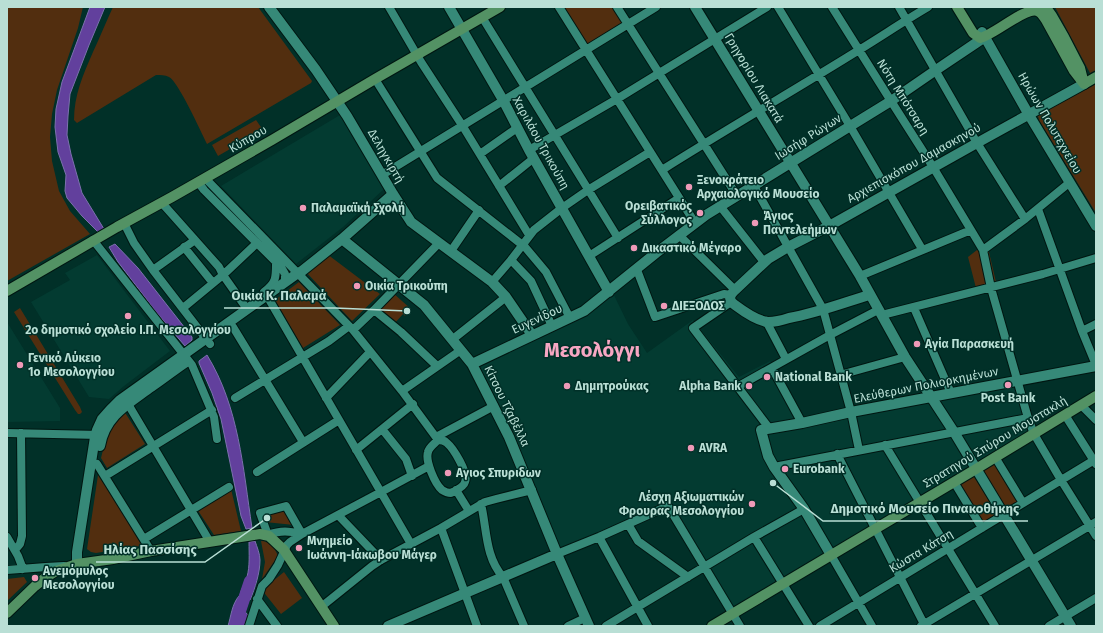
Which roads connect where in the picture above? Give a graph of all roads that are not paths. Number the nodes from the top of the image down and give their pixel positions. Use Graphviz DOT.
graph roads {
  1 [pos="269,7"];
  2 [pos="389,7"];
  3 [pos="449,7"];
  4 [pos="500,7"];
  5 [pos="559,7"];
  6 [pos="617,7"];
  7 [pos="656,7"];
  8 [pos="695,7"];
  9 [pos="767,7"];
  10 [pos="778,7"];
  11 [pos="832,7"];
  12 [pos="899,7"];
  13 [pos="928,7"];
  14 [pos="957,7"];
  15 [pos="965,7"];
  16 [pos="1026,7"];
  17 [pos="1044,7"];
  18 [pos="487,12"];
  19 [pos="906,20"];
  20 [pos="628,25"];
  21 [pos="462,29"];
  22 [pos="984,34"];
  23 [pos="715,39"];
  24 [pos="587,50"];
  25 [pos="859,50"];
  26 [pos="417,55"];
  27 [pos="936,70"];
  28 [pos="659,73"];
  29 [pos="819,74"];
  30 [pos="1096,77"];
  31 [pos="375,79"];
  32 [pos="1084,84"];
  33 [pos="525,87"];
  34 [pos="617,99"];
  35 [pos="503,100"];
  36 [pos="890,101"];
  37 [pos="337,102"];
  38 [pos="759,110"];
  39 [pos="1029,115"];
  40 [pos="462,125"];
  41 [pos="850,126"];
  42 [pos="517,128"];
  43 [pos="554,135"];
  44 [pos="977,143"];
  45 [pos="704,144"];
  46 [pos="420,151"];
  47 [pos="650,152"];
  48 [pos="480,154"];
  49 [pos="532,154"];
  50 [pos="791,163"];
  51 [pos="933,167"];
  52 [pos="662,170"];
  53 [pos="382,175"];
  54 [pos="202,180"];
  55 [pos="1070,183"];
  56 [pos="499,186"];
  57 [pos="754,186"];
  58 [pos="588,190"];
  59 [pos="889,193"];
  60 [pos="393,194"];
  61 [pos="737,196"];
  62 [pos="679,198"];
  63 [pos="162,203"];
  64 [pos="720,206"];
  65 [pos="562,208"];
  66 [pos="1038,209"];
  67 [pos="479,210"];
  68 [pos="1025,219"];
  69 [pos="124,223"];
  70 [pos="695,223"];
  71 [pos="830,226"];
  72 [pos="1096,226"];
  73 [pos="971,230"];
  74 [pos="529,235"];
  75 [pos="679,235"];
  76 [pos="618,238"];
  77 [pos="342,239"];
  78 [pos="94,240"];
  79 [pos="194,240"];
  80 [pos="257,243"];
  81 [pos="439,243"];
  82 [pos="522,244"];
  83 [pos="184,247"];
  84 [pos="788,247"];
  85 [pos="922,250"];
  86 [pos="983,250"];
  87 [pos="451,251"];
  88 [pos="589,256"];
  89 [pos="1096,258"];
  90 [pos="511,260"];
  91 [pos="764,262"];
  92 [pos="276,264"];
  93 [pos="153,270"];
  94 [pos="636,270"];
  95 [pos="1060,270"];
  96 [pos="300,273"];
  97 [pos="223,275"];
  98 [pos="860,276"];
  99 [pos="285,282"];
  100 [pos="492,282"];
  101 [pos="214,283"];
  102 [pos="399,284"];
  103 [pos="991,288"];
  104 [pos="7,291"];
  105 [pos="609,292"];
  106 [pos="869,295"];
  107 [pos="732,296"];
  108 [pos="506,297"];
  109 [pos="270,301"];
  110 [pos="246,307"];
  111 [pos="182,308"];
  112 [pos="914,308"];
  113 [pos="823,309"];
  114 [pos="374,310"];
  115 [pos="880,313"];
  116 [pos="570,318"];
  117 [pos="766,321"];
  118 [pos="1096,324"];
  119 [pos="552,326"];
  120 [pos="233,327"];
  121 [pos="351,328"];
  122 [pos="1082,331"];
  123 [pos="532,335"];
  124 [pos="830,335"];
  125 [pos="452,339"];
  126 [pos="207,341"];
  127 [pos="460,350"];
  128 [pos="370,352"];
  129 [pos="302,357"];
  130 [pos="905,357"];
  131 [pos="186,358"];
  132 [pos="786,359"];
  133 [pos="472,364"];
  134 [pos="1096,365"];
  135 [pos="437,366"];
  136 [pos="772,368"];
  137 [pos="840,375"];
  138 [pos="265,379"];
  139 [pos="1018,381"];
  140 [pos="737,386"];
  141 [pos="402,391"];
  142 [pos="951,393"];
  143 [pos="1096,396"];
  144 [pos="931,397"];
  145 [pos="235,398"];
  146 [pos="326,398"];
  147 [pos="128,404"];
  148 [pos="413,404"];
  149 [pos="1081,405"];
  150 [pos="494,406"];
  151 [pos="212,410"];
  152 [pos="851,412"];
  153 [pos="1065,415"];
  154 [pos="1028,418"];
  155 [pos="340,420"];
  156 [pos="1096,420"];
  157 [pos="802,423"];
  158 [pos="382,429"];
  159 [pos="765,429"];
  160 [pos="954,432"];
  161 [pos="7,433"];
  162 [pos="21,433"];
  163 [pos="1034,434"];
  164 [pos="99,435"];
  165 [pos="217,439"];
  166 [pos="437,439"];
  167 [pos="303,442"];
  168 [pos="885,445"];
  169 [pos="153,446"];
  170 [pos="356,450"];
  171 [pos="859,450"];
  172 [pos="837,454"];
  173 [pos="995,457"];
  174 [pos="1095,461"];
  175 [pos="97,464"];
  176 [pos="429,466"];
  177 [pos="774,467"];
  178 [pos="976,469"];
  179 [pos="257,472"];
  180 [pos="105,476"];
  181 [pos="412,476"];
  182 [pos="1061,480"];
  183 [pos="954,482"];
  184 [pos="229,487"];
  185 [pos="456,490"];
  186 [pos="532,490"];
  187 [pos="381,492"];
  188 [pos="920,502"];
  189 [pos="1023,503"];
  190 [pos="481,504"];
  191 [pos="191,509"];
  192 [pos="804,509"];
  193 [pos="469,511"];
  194 [pos="338,515"];
  195 [pos="1004,515"];
  196 [pos="628,524"];
  197 [pos="1093,524"];
  198 [pos="441,528"];
  199 [pos="982,528"];
  200 [pos="876,529"];
  201 [pos="264,534"];
  202 [pos="302,534"];
  203 [pos="1096,536"];
  204 [pos="7,537"];
  205 [pos="599,537"];
  206 [pos="754,537"];
  207 [pos="144,539"];
  208 [pos="210,542"];
  209 [pos="411,544"];
  210 [pos="948,549"];
  211 [pos="15,550"];
  212 [pos="284,550"];
  213 [pos="152,551"];
  214 [pos="557,554"];
  215 [pos="831,555"];
  216 [pos="381,560"];
  217 [pos="1031,561"];
  218 [pos="76,565"];
  219 [pos="704,567"];
  220 [pos="23,569"];
  221 [pos="7,570"];
  222 [pos="503,577"];
  223 [pos="688,577"];
  224 [pos="900,577"];
  225 [pos="783,584"];
  226 [pos="465,593"];
  227 [pos="976,594"];
  228 [pos="1096,598"];
  229 [pos="257,599"];
  230 [pos="858,603"];
  231 [pos="322,607"];
  232 [pos="637,607"];
  233 [pos="7,613"];
  234 [pos="733,614"];
  235 [pos="1065,616"];
  236 [pos="587,622"];
  237 [pos="923,625"];
  238 [pos="249,626"];
  239 [pos="277,626"];
  240 [pos="334,626"];
  241 [pos="388,626"];
  242 [pos="477,626"];
  243 [pos="524,626"];
  244 [pos="568,626"];
  245 [pos="606,626"];
  246 [pos="648,626"];
  247 [pos="712,626"];
  248 [pos="740,626"];
  249 [pos="809,626"];
  250 [pos="820,626"];
  251 [pos="872,626"];
  252 [pos="995,626"];
  253 [pos="1049,626"];
  254 [pos="1071,626"];
  1 -- 37 [label="street, Δεληγκιρτή"];
  2 -- 26 [label="street"];
  3 -- 21 [label="street, Χαριλάου Τρικούπη"];
  4 -- 18 [label="main road, Κύπρου"];
  5 -- 24 [label="street"];
  6 -- 20 [label="street"];
  7 -- 20 [label="street"];
  8 -- 23 [label="street, Γρηγορίου Λιακατά"];
  9 -- 23 [label="street"];
  10 -- 29 [label="street"];
  11 -- 25 [label="street, Νότη Μπότσαρη"];
  12 -- 19 [label="street"];
  13 -- 19 [label="street"];
  14 -- 22 [label="main road"];
  15 -- 22 [label="main road"];
  16 -- 22 [label="main road"];
  17 -- 32 [label="main road"];
  18 -- 21 [label="main road, Κύπρου"];
  18 -- 33 [label="street"];
  19 -- 25 [label="street"];
  19 -- 27 [label="street"];
  20 -- 24 [label="street"];
  20 -- 28 [label="street"];
  21 -- 26 [label="main road, Κύπρου"];
  21 -- 35 [label="street, Χαριλάου Τρικούπη"];
  22 -- 27 [label="street, Ιωσήφ Ρώγων"];
  22 -- 32 [label="main road"];
  22 -- 39 [label="street, Ηρώων Πολυτεχνείου"];
  23 -- 28 [label="street"];
  23 -- 38 [label="street, Γρηγορίου Λιακατά"];
  24 -- 33 [label="street"];
  24 -- 34 [label="street"];
  25 -- 29 [label="street"];
  25 -- 36 [label="street, Νότη Μπότσαρη"];
  26 -- 31 [label="main road, Κύπρου"];
  26 -- 40 [label="street"];
  27 -- 36 [label="street, Ιωσήφ Ρώγων"];
  27 -- 44 [label="street"];
  28 -- 34 [label="street"];
  28 -- 45 [label="street"];
  29 -- 38 [label="street"];
  29 -- 41 [label="street"];
  30 -- 32 [label="main road"];
  31 -- 37 [label="main road, Κύπρου"];
  31 -- 46 [label="street"];
  32 -- 39 [label="street, Αρχιεπισκόπου Δαμασκηνού"];
  33 -- 35 [label="street"];
  33 -- 43 [label="street"];
  34 -- 43 [label="street"];
  34 -- 47 [label="street"];
  35 -- 40 [label="street"];
  35 -- 42 [label="street, Χαριλάου Τρικούπη"];
  36 -- 41 [label="street, Ιωσήφ Ρώγων"];
  36 -- 51 [label="street, Νότη Μπότσαρη"];
  37 -- 53 [label="street, Δεληγκιρτή"];
  37 -- 54 [label="main road, Κύπρου"];
  38 -- 45 [label="street"];
  38 -- 50 [label="street, Γρηγορίου Λιακατά"];
  39 -- 44 [label="street, Αρχιεπισκόπου Δαμασκηνού"];
  39 -- 55 [label="street, Ηρώων Πολυτεχνείου"];
  40 -- 46 [label="street"];
  40 -- 48 [label="street"];
  41 -- 50 [label="street, Ιωσήφ Ρώγων"];
  41 -- 59 [label="street"];
  42 -- 48 [label="street"];
  42 -- 49 [label="street, Χαριλάου Τρικούπη"];
  43 -- 49 [label="street"];
  43 -- 58 [label="street"];
  44 -- 51 [label="street, Αρχιεπισκόπου Δαμασκηνού"];
  44 -- 68 [label="street"];
  45 -- 52 [label="street"];
  45 -- 61 [label="street"];
  46 -- 53 [label="street"];
  46 -- 67 [label="street"];
  47 -- 52 [label="street"];
  47 -- 58 [label="street"];
  48 -- 56 [label="street"];
  49 -- 56 [label="street"];
  49 -- 65 [label="street, Χαριλάου Τρικούπη"];
  50 -- 57 [label="street, Ιωσήφ Ρώγων"];
  50 -- 71 [label="street, Γρηγορίου Λιακατά"];
  51 -- 59 [label="street, Αρχιεπισκόπου Δαμασκηνού"];
  51 -- 73 [label="street, Νότη Μπότσαρη"];
  52 -- 62 [label="street"];
  53 -- 60 [label="street, Δεληγκιρτή"];
  54 -- 63 [label="main road, Κύπρου"];
  54 -- 80 [label="street"];
  54 -- 96 [label="street"];
  55 -- 66 [label="street"];
  55 -- 72 [label="street, Ηρώων Πολυτεχνείου"];
  56 -- 74 [label="street"];
  57 -- 61 [label="street, Ιωσήφ Ρώγων"];
  57 -- 84 [label="street"];
  58 -- 65 [label="street"];
  58 -- 76 [label="street"];
  59 -- 71 [label="street, Αρχιεπισκόπου Δαμασκηνού"];
  59 -- 85 [label="street"];
  60 -- 77 [label="street"];
  60 -- 81 [label="street, Δεληγκιρτή"];
  61 -- 64 [label="street, Ιωσήφ Ρώγων"];
  62 -- 70 [label="street"];
  62 -- 76 [label="street"];
  63 -- 69 [label="main road, Κύπρου"];
  63 -- 79 [label="street"];
  64 -- 70 [label="street, Ιωσήφ Ρώγων"];
  64 -- 91 [label="street"];
  65 -- 74 [label="street"];
  65 -- 88 [label="street, Χαριλάου Τρικούπη"];
  66 -- 68 [label="street"];
  66 -- 95 [label="street"];
  67 -- 82 [label="street"];
  67 -- 87 [label="street"];
  68 -- 86 [label="street"];
  69 -- 78 [label="main road, Κύπρου"];
  69 -- 93 [label="street"];
  70 -- 75 [label="street, Ιωσήφ Ρώγων"];
  71 -- 84 [label="street, Αρχιεπισκόπου Δαμασκηνού"];
  71 -- 98 [label="street, Γρηγορίου Λιακατά"];
  73 -- 85 [label="street"];
  73 -- 86 [label="street, Νότη Μπότσαρη"];
  74 -- 82 [label="street"];
  75 -- 94 [label="street, Ιωσήφ Ρώγων"];
  75 -- 107 [label="street"];
  76 -- 88 [label="street"];
  77 -- 96 [label="street"];
  77 -- 102 [label="street, Κίτσου Τζαβέλλα"];
  78 -- 104 [label="main road, Κύπρου"];
  78 -- 131 [label="street"];
  79 -- 83 [label="street"];
  79 -- 97 [label="street"];
  80 -- 92 [label="street"];
  80 -- 97 [label="street"];
  81 -- 87 [label="street, Δεληγκιρτή"];
  81 -- 102 [label="street"];
  82 -- 90 [label="street"];
  82 -- 116 [label="street"];
  83 -- 93 [label="street"];
  83 -- 101 [label="street"];
  84 -- 91 [label="street, Αρχιεπισκόπου Δαμασκηνού"];
  84 -- 113 [label="street"];
  85 -- 98 [label="street"];
  86 -- 103 [label="street, Νότη Μπότσαρη"];
  87 -- 100 [label="street, Δεληγκιρτή"];
  88 -- 105 [label="street, Χαριλάου Τρικούπη"];
  89 -- 95 [label="street"];
  90 -- 100 [label="street"];
  90 -- 119 [label="street"];
  91 -- 107 [label="street, Αρχιεπισκόπου Δαμασκηνού"];
  92 -- 99 [label="street"];
  92 -- 110 [label="street"];
  93 -- 111 [label="street"];
  94 -- 105 [label="street, Ιωσήφ Ρώγων"];
  94 -- 107 [label="street"];
  95 -- 103 [label="street"];
  95 -- 122 [label="street"];
  96 -- 99 [label="street"];
  96 -- 109 [label="street"];
  96 -- 121 [label="street"];
  97 -- 101 [label="street"];
  97 -- 110 [label="street"];
  98 -- 106 [label="street, Γρηγορίου Λιακατά"];
  99 -- 110 [label="street"];
  100 -- 108 [label="street, Δεληγκιρτή"];
  101 -- 111 [label="street"];
  102 -- 114 [label="street"];
  102 -- 125 [label="street, Κίτσου Τζαβέλλα"];
  103 -- 112 [label="street"];
  103 -- 139 [label="street, Νότη Μπότσαρη"];
  105 -- 116 [label="street, Ευγενίδου"];
  106 -- 113 [label="street"];
  106 -- 115 [label="street, Γρηγορίου Λιακατά"];
  107 -- 117 [label="street"];
  107 -- 140 [label="street"];
  108 -- 123 [label="street, Δεληγκιρτή"];
  108 -- 125 [label="street"];
  109 -- 120 [label="street"];
  109 -- 129 [label="street"];
  110 -- 126 [label="street"];
  111 -- 126 [label="street"];
  112 -- 115 [label="street"];
  112 -- 142 [label="street"];
  113 -- 117 [label="street"];
  113 -- 124 [label="street"];
  114 -- 121 [label="street"];
  114 -- 135 [label="street"];
  115 -- 124 [label="street"];
  115 -- 130 [label="street, Γρηγορίου Λιακατά"];
  116 -- 119 [label="street, Ευγενίδου"];
  117 -- 132 [label="street"];
  118 -- 122 [label="street"];
  119 -- 123 [label="street, Ευγενίδου"];
  120 -- 126 [label="street"];
  120 -- 138 [label="street"];
  121 -- 128 [label="street"];
  121 -- 129 [label="street"];
  122 -- 134 [label="street"];
  123 -- 133 [label="street, Ευγενίδου"];
  124 -- 132 [label="street"];
  124 -- 137 [label="street"];
  125 -- 127 [label="street, Κίτσου Τζαβέλλα"];
  126 -- 131 [label="street"];
  127 -- 133 [label="street, Κίτσου Τζαβέλλα"];
  127 -- 135 [label="street"];
  128 -- 141 [label="street"];
  128 -- 146 [label="street"];
  129 -- 138 [label="street"];
  129 -- 146 [label="street"];
  130 -- 137 [label="street"];
  130 -- 144 [label="street, Γρηγορίου Λιακατά"];
  131 -- 147 [label="street"];
  131 -- 151 [label="street"];
  131 -- 164 [label="street"];
  132 -- 136 [label="street"];
  133 -- 150 [label="street, Κίτσου Τζαβέλλα"];
  134 -- 139 [label="street, Ελεύθερων Πολιορκημένων"];
  135 -- 141 [label="street"];
  136 -- 140 [label="street"];
  136 -- 157 [label="street"];
  137 -- 152 [label="street"];
  138 -- 145 [label="street"];
  138 -- 167 [label="street"];
  139 -- 142 [label="street, Ελεύθερων Πολιορκημένων"];
  139 -- 154 [label="street, Νότη Μπότσαρη"];
  140 -- 159 [label="street"];
  141 -- 148 [label="street"];
  142 -- 144 [label="street, Ελεύθερων Πολιορκημένων"];
  143 -- 149 [label="main road, Στρατηγού Σπύρου Μουστακλή"];
  144 -- 152 [label="street, Ελεύθερων Πολιορκημένων"];
  144 -- 160 [label="street, Γρηγορίου Λιακατά"];
  146 -- 155 [label="street"];
  147 -- 164 [label="street"];
  147 -- 169 [label="street"];
  148 -- 158 [label="street"];
  148 -- 166 [label="street"];
  149 -- 153 [label="main road, Στρατηγού Σπύρου Μουστακλή"];
  149 -- 156 [label="street"];
  150 -- 166 [label="street"];
  150 -- 186 [label="street, Κίτσου Τζαβέλλα"];
  151 -- 165 [label="street"];
  151 -- 169 [label="street"];
  152 -- 157 [label="street, Ελεύθερων Πολιορκημένων"];
  152 -- 171 [label="street"];
  153 -- 163 [label="main road, Στρατηγού Σπύρου Μουστακλή"];
  153 -- 174 [label="street"];
  154 -- 160 [label="street"];
  154 -- 163 [label="street, Νότη Μπότσαρη"];
  155 -- 167 [label="street"];
  155 -- 170 [label="street"];
  157 -- 159 [label="street, Ελεύθερων Πολιορκημένων"];
  158 -- 170 [label="street"];
  158 -- 181 [label="street"];
  159 -- 177 [label="street"];
  160 -- 168 [label="street"];
  160 -- 178 [label="street, Γρηγορίου Λιακατά"];
  161 -- 162 [label="street"];
  162 -- 164 [label="street"];
  162 -- 211 [label="street"];
  163 -- 173 [label="main road, Στρατηγού Σπύρου Μουστακλή"];
  163 -- 182 [label="street, Νότη Μπότσαρη"];
  164 -- 175 [label="street"];
  164 -- 218 [label="street"];
  166 -- 176 [label="street"];
  166 -- 185 [label="street"];
  167 -- 179 [label="street"];
  168 -- 171 [label="street"];
  168 -- 188 [label="street"];
  169 -- 180 [label="street"];
  169 -- 191 [label="street"];
  170 -- 187 [label="street"];
  171 -- 172 [label="street"];
  172 -- 177 [label="street"];
  172 -- 200 [label="street"];
  173 -- 178 [label="main road, Στρατηγού Σπύρου Μουστακλή"];
  173 -- 189 [label="street"];
  174 -- 182 [label="street, Κώστα Κάτση"];
  175 -- 180 [label="street"];
  175 -- 218 [label="street"];
  176 -- 181 [label="street"];
  176 -- 185 [label="street"];
  177 -- 192 [label="street"];
  178 -- 183 [label="main road, Στρατηγού Σπύρου Μουστακλή"];
  178 -- 195 [label="street, Γρηγορίου Λιακατά"];
  180 -- 207 [label="street"];
  181 -- 187 [label="street"];
  182 -- 189 [label="street, Κώστα Κάτση"];
  182 -- 197 [label="street, Νότη Μπότσαρη"];
  183 -- 188 [label="main road, Στρατηγού Σπύρου Μουστακλή"];
  183 -- 199 [label="street"];
  184 -- 191 [label="street"];
  185 -- 193 [label="street"];
  186 -- 190 [label="street"];
  186 -- 214 [label="street, Κίτσου Τζαβέλλα"];
  187 -- 194 [label="street"];
  187 -- 209 [label="street"];
  188 -- 200 [label="main road, Στρατηγού Σπύρου Μουστακλή"];
  188 -- 210 [label="street"];
  189 -- 195 [label="street, Κώστα Κάτση"];
  190 -- 193 [label="street"];
  190 -- 222 [label="street"];
  191 -- 207 [label="street"];
  191 -- 208 [label="street"];
  192 -- 206 [label="street"];
  192 -- 215 [label="street"];
  193 -- 198 [label="street"];
  194 -- 202 [label="street"];
  194 -- 216 [label="street"];
  195 -- 199 [label="street, Κώστα Κάτση"];
  195 -- 217 [label="street, Γρηγορίου Λιακατά"];
  196 -- 205 [label="street"];
  196 -- 219 [label="street"];
  196 -- 223 [label="street"];
  197 -- 203 [label="street, Νότη Μπότσαρη"];
  197 -- 217 [label="street"];
  198 -- 209 [label="street"];
  198 -- 226 [label="street"];
  199 -- 210 [label="street, Κώστα Κάτση"];
  200 -- 215 [label="main road, Στρατηγού Σπύρου Μουστακλή"];
  200 -- 224 [label="street"];
  201 -- 202 [label="street"];
  201 -- 202 [label="street"];
  201 -- 208 [label="main road"];
  201 -- 212 [label="main road"];
  202 -- 212 [label="street"];
  204 -- 211 [label="street"];
  205 -- 214 [label="street"];
  205 -- 232 [label="street"];
  206 -- 219 [label="street"];
  206 -- 225 [label="street"];
  207 -- 213 [label="street"];
  208 -- 213 [label="main road"];
  209 -- 216 [label="street"];
  210 -- 224 [label="street, Κώστα Κάτση"];
  210 -- 227 [label="street"];
  211 -- 220 [label="street"];
  212 -- 229 [label="street"];
  212 -- 231 [label="main road"];
  213 -- 218 [label="main road"];
  214 -- 222 [label="street"];
  214 -- 236 [label="street, Κίτσου Τζαβέλλα"];
  215 -- 225 [label="main road, Στρατηγού Σπύρου Μουστακλή"];
  215 -- 230 [label="street"];
  216 -- 231 [label="street"];
  217 -- 227 [label="street"];
  217 -- 235 [label="street, Γρηγορίου Λιακατά"];
  218 -- 220 [label="street"];
  218 -- 233 [label="main road"];
  219 -- 223 [label="street"];
  219 -- 234 [label="street"];
  220 -- 221 [label="street"];
  222 -- 226 [label="street"];
  222 -- 243 [label="street"];
  223 -- 232 [label="street"];
  224 -- 230 [label="street, Κώστα Κάτση"];
  224 -- 237 [label="street"];
  225 -- 234 [label="main road, Στρατηγού Σπύρου Μουστακλή"];
  225 -- 249 [label="street"];
  226 -- 241 [label="street"];
  226 -- 242 [label="street"];
  227 -- 237 [label="street"];
  227 -- 252 [label="street"];
  228 -- 235 [label="street"];
  229 -- 238 [label="street"];
  229 -- 239 [label="street"];
  230 -- 250 [label="street, Κώστα Κάτση"];
  230 -- 251 [label="street"];
  231 -- 240 [label="main road"];
  232 -- 245 [label="street"];
  232 -- 246 [label="street"];
  234 -- 247 [label="main road, Στρατηγού Σπύρου Μουστακλή"];
  234 -- 248 [label="street"];
  235 -- 253 [label="street"];
  235 -- 254 [label="street, Γρηγορίου Λιακατά"];
  236 -- 244 [label="street"];
}
